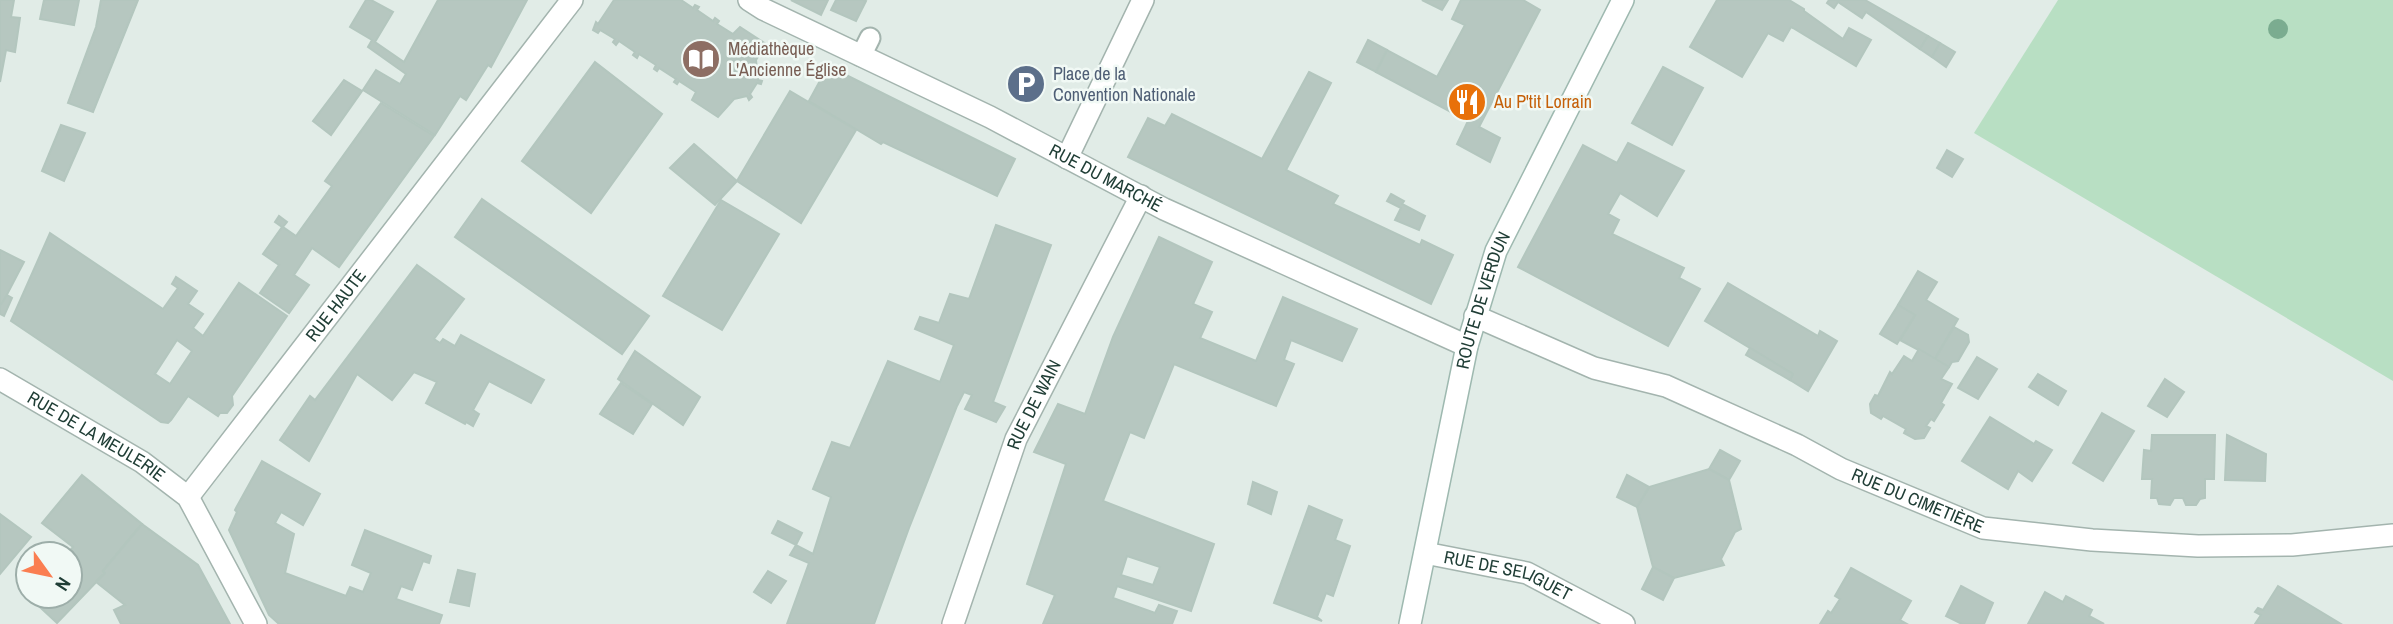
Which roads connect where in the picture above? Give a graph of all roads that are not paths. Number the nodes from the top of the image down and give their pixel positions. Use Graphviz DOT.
graph roads {
  1 [pos="572,0"];
  2 [pos="749,0"];
  3 [pos="1143,0"];
  4 [pos="1623,0"];
  5 [pos="1067,158"];
  6 [pos="1141,195"];
  7 [pos="1475,316"];
  8 [pos="1467,346"];
  9 [pos="0,379"];
  10 [pos="188,497"];
  11 [pos="2393,535"];
  12 [pos="1425,554"];
  13 [pos="256,624"];
  14 [pos="953,624"];
  15 [pos="1410,624"];
  16 [pos="1624,624"];
  1 -- 10 [label="street, RUE HAUTE"];
  2 -- 5 [label="street, RUE DU MARCHÉ"];
  3 -- 5 [label="street"];
  4 -- 7 [label="street, ROUTE DE VERDUN"];
  5 -- 6 [label="street, RUE DU MARCHÉ"];
  6 -- 8 [label="street, RUE DU MARCHÉ"];
  6 -- 14 [label="street, RUE DE WAIN"];
  7 -- 8 [label="street, ROUTE DE VERDUN"];
  7 -- 11 [label="street, RUE DU CIMETIÈRE"];
  8 -- 12 [label="street, ROUTE DE VERDUN"];
  9 -- 10 [label="street, RUE DE LA MEULERIE"];
  10 -- 13 [label="street"];
  12 -- 15 [label="street, ROUTE DE VERDUN"];
  12 -- 16 [label="street, RUE DE SELIGUET"];
}
